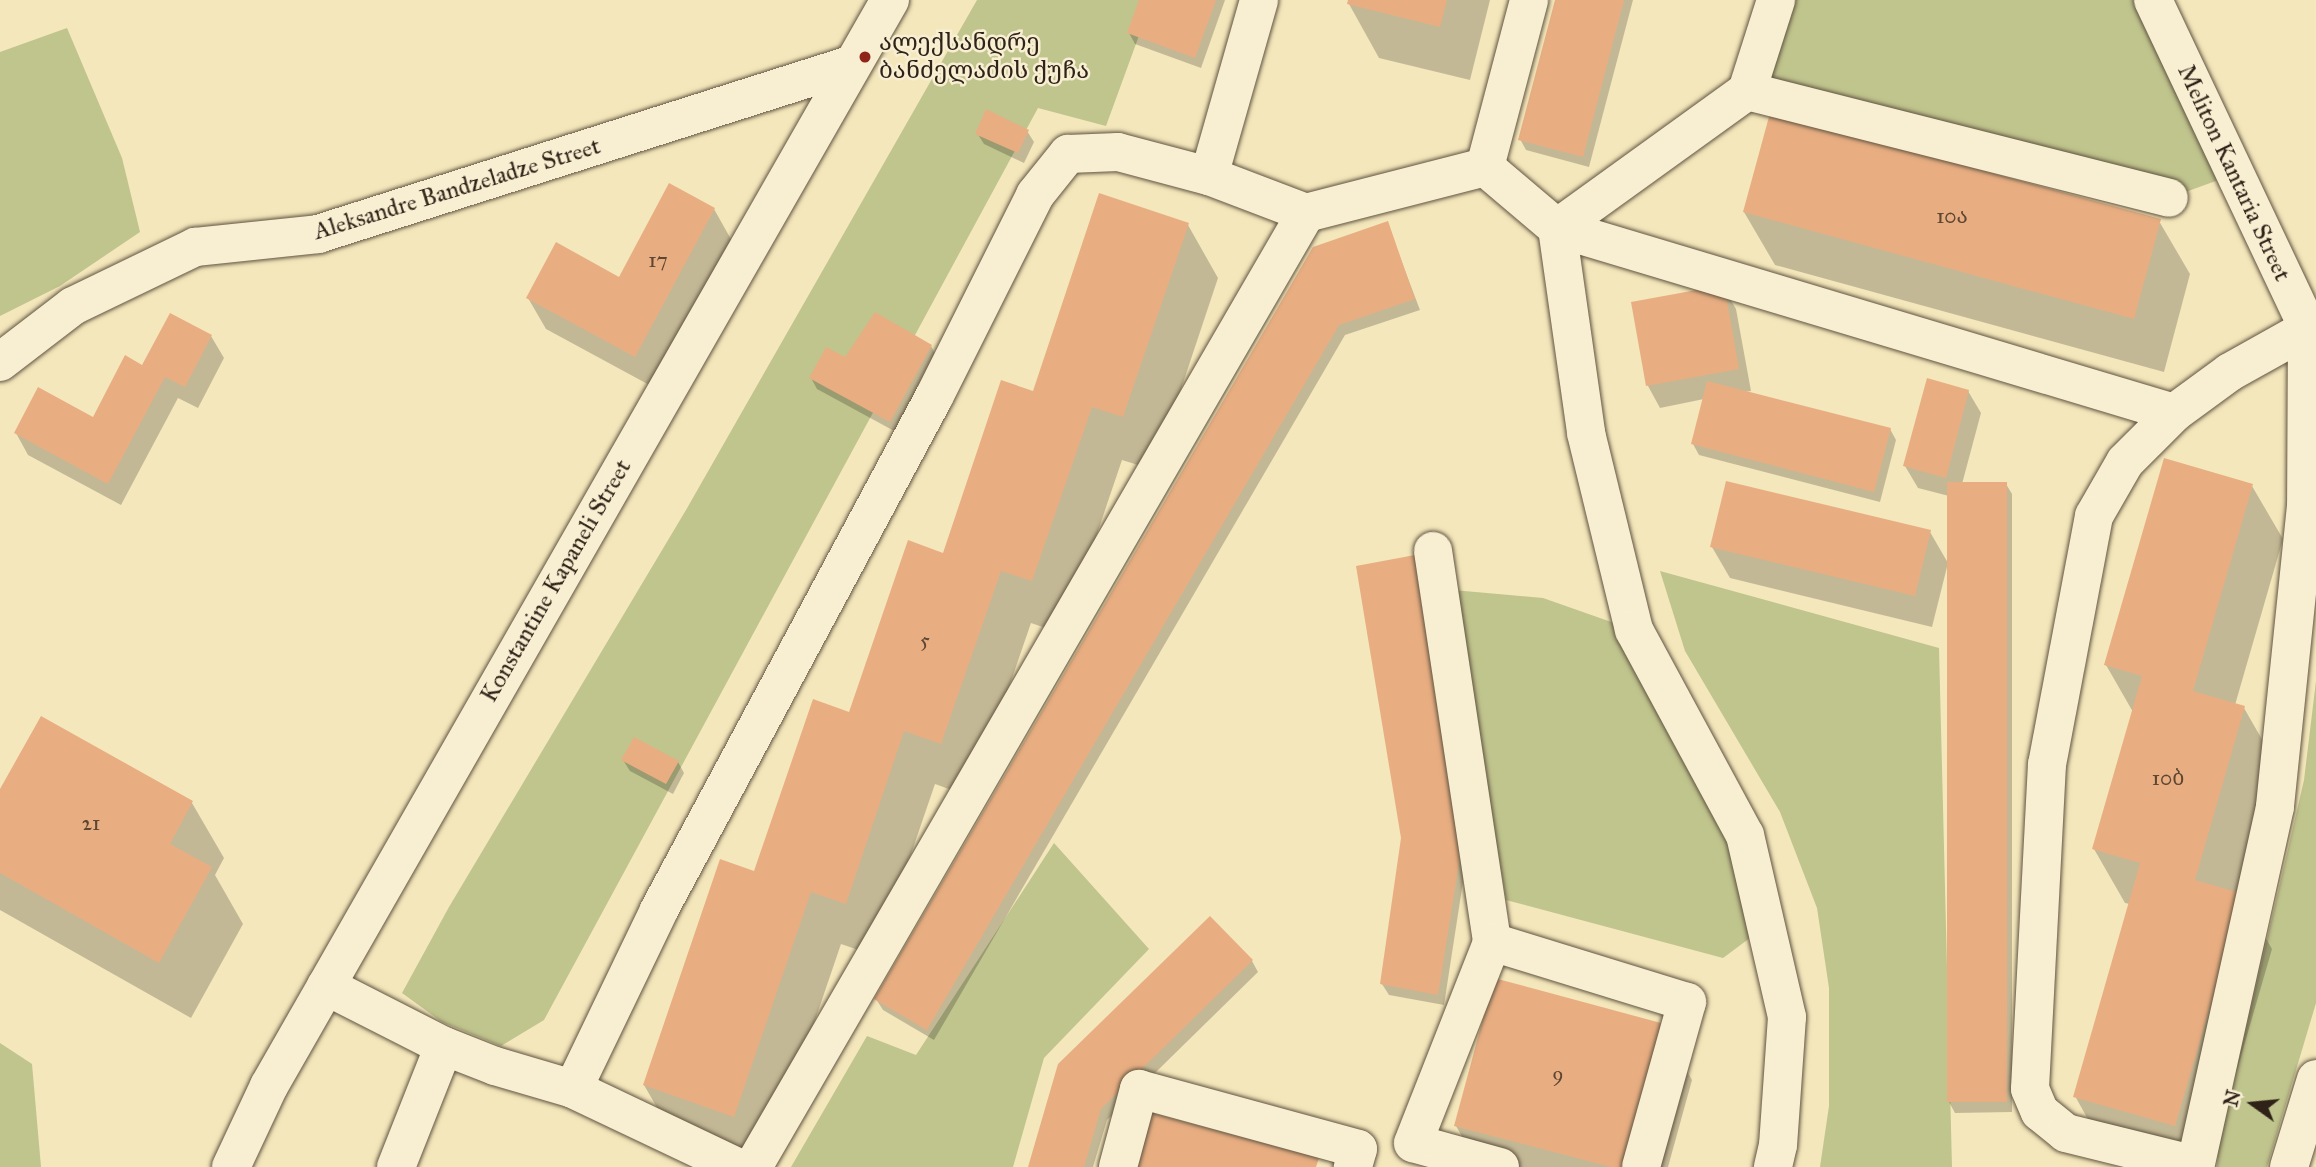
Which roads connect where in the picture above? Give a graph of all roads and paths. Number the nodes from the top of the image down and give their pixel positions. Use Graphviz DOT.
graph roads {
  1 [pos="890,0"];
  2 [pos="1259,0"];
  3 [pos="1529,0"];
  4 [pos="1776,0"];
  5 [pos="2152,0"];
  6 [pos="850,65"];
  7 [pos="1747,91"];
  8 [pos="1485,167"];
  9 [pos="1209,176"];
  10 [pos="2169,198"];
  11 [pos="1306,213"];
  12 [pos="1557,229"];
  13 [pos="2312,337"];
  14 [pos="0,362"];
  15 [pos="2174,413"];
  16 [pos="1433,551"];
  17 [pos="1492,942"];
  18 [pos="326,986"];
  19 [pos="444,1046"];
  20 [pos="2316,1079"];
  21 [pos="573,1089"];
  22 [pos="2195,1166"];
  23 [pos="231,1167"];
  24 [pos="396,1167"];
  25 [pos="737,1167"];
  26 [pos="752,1167"];
  27 [pos="1118,1167"];
  28 [pos="1353,1167"];
  29 [pos="1500,1167"];
  30 [pos="1642,1167"];
  31 [pos="1773,1167"];
  32 [pos="2289,1167"];
  1 -- 6 [label="street, Konstantine Kapaneli Street"];
  2 -- 9 [label="street"];
  3 -- 8 [label="street"];
  4 -- 7 [label="street"];
  5 -- 13 [label="street, Meliton Kantaria Street"];
  6 -- 14 [label="street, Aleksandre Bandzeladze Street"];
  6 -- 18 [label="street, Konstantine Kapaneli Street"];
  7 -- 10 [label="street"];
  7 -- 12 [label="street"];
  8 -- 11 [label="street"];
  8 -- 12 [label="street"];
  9 -- 11 [label="street"];
  9 -- 21 [label="street"];
  11 -- 26 [label="street"];
  12 -- 15 [label="street"];
  12 -- 31 [label="street"];
  13 -- 15 [label="street"];
  13 -- 22 [label="street"];
  15 -- 22 [label="street"];
  16 -- 17 [label="street"];
  17 -- 29 [label="street"];
  17 -- 30 [label="street"];
  18 -- 19 [label="street"];
  18 -- 23 [label="street, Konstantine Kapaneli Street"];
  19 -- 21 [label="street"];
  19 -- 24 [label="street"];
  20 -- 32 [label="street"];
  21 -- 25 [label="street"];
  27 -- 28 [label="street"];
}
